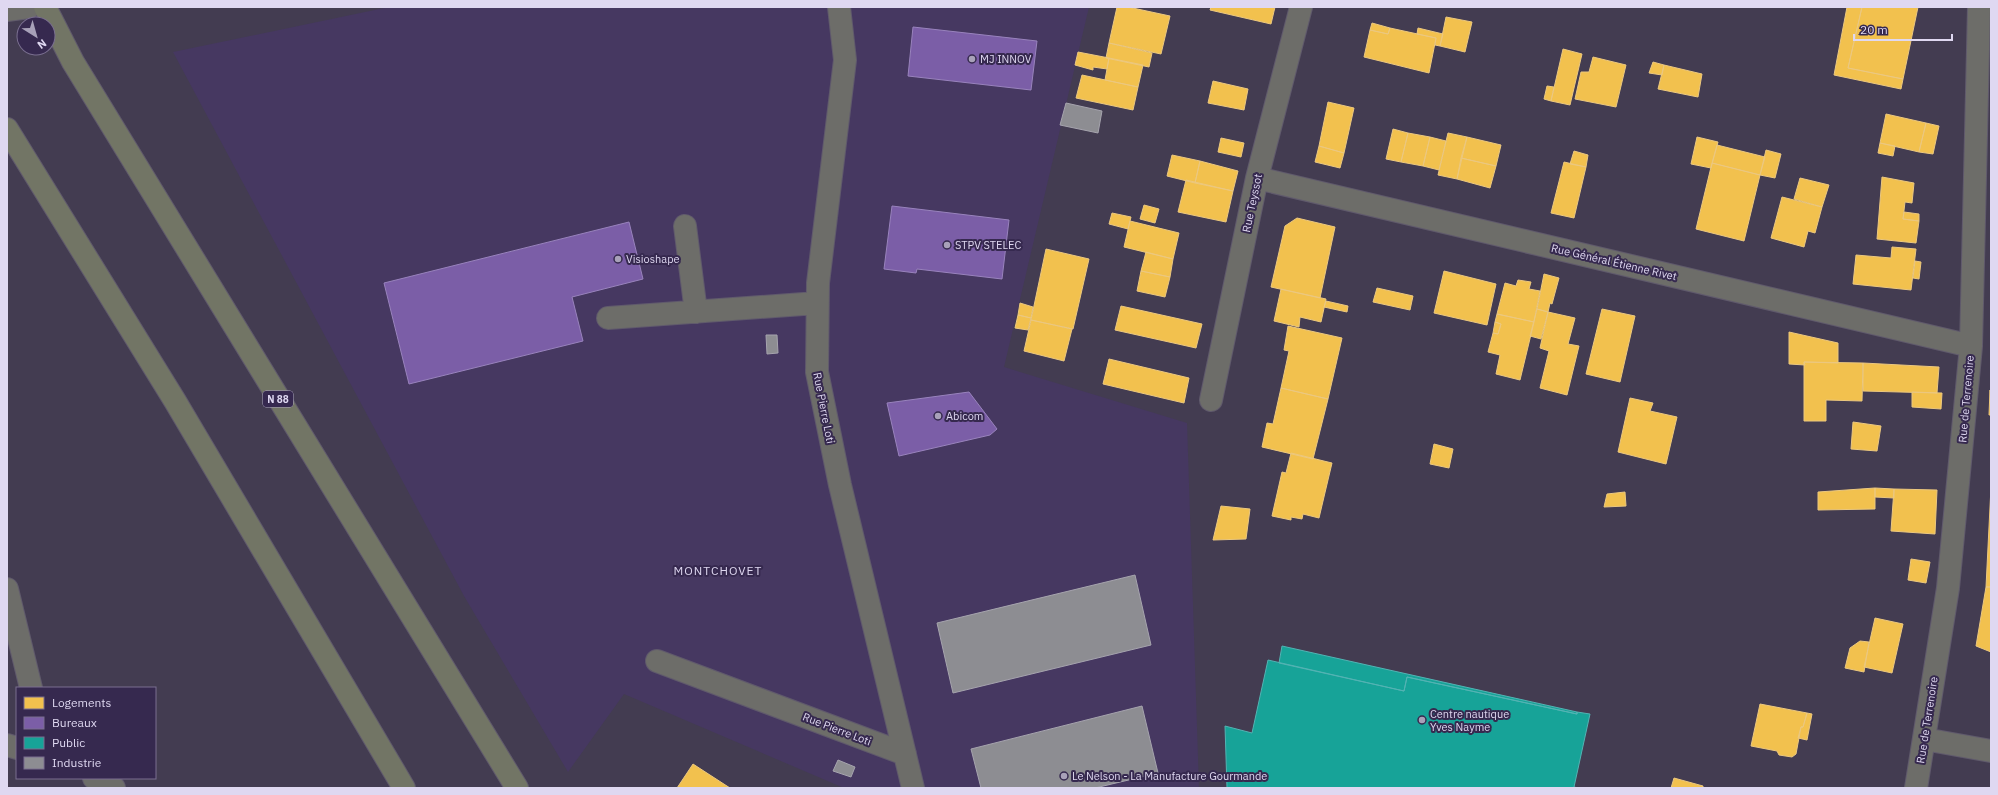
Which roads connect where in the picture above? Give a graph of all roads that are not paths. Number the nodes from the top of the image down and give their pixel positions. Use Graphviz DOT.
graph roads {
  1 [pos="29,7"];
  2 [pos="45,7"];
  3 [pos="839,7"];
  4 [pos="1301,7"];
  5 [pos="1979,7"];
  6 [pos="7,10"];
  7 [pos="7,129"];
  8 [pos="1257,178"];
  9 [pos="685,226"];
  10 [pos="817,304"];
  11 [pos="696,312"];
  12 [pos="608,318"];
  13 [pos="1971,346"];
  14 [pos="1211,400"];
  15 [pos="7,589"];
  16 [pos="11,624"];
  17 [pos="657,661"];
  18 [pos="31,687"];
  19 [pos="1924,739"];
  20 [pos="1991,751"];
  21 [pos="905,754"];
  22 [pos="96,779"];
  23 [pos="114,788"];
  24 [pos="404,788"];
  25 [pos="517,788"];
  26 [pos="913,788"];
  27 [pos="1916,788"];
  1 -- 6 [label="street"];
  2 -- 25 [label="highway, N 88"];
  3 -- 10 [label="street, Rue Pierre Loti"];
  4 -- 8 [label="street, Rue Teyssot"];
  5 -- 13 [label="street, Rue de Terrenoire"];
  7 -- 24 [label="highway"];
  8 -- 13 [label="street, Rue Général Étienne Rivet"];
  8 -- 14 [label="street, Rue Teyssot"];
  9 -- 11 [label="street"];
  10 -- 11 [label="street"];
  10 -- 21 [label="street, Rue Pierre Loti"];
  11 -- 12 [label="street"];
  13 -- 19 [label="street, Rue de Terrenoire"];
  15 -- 16 [label="street"];
  16 -- 18 [label="street"];
  17 -- 21 [label="street, Rue Pierre Loti"];
  19 -- 20 [label="street"];
  19 -- 27 [label="street, Rue de Terrenoire"];
  21 -- 26 [label="street, Rue Pierre Loti"];
  22 -- 23 [label="street"];
}
